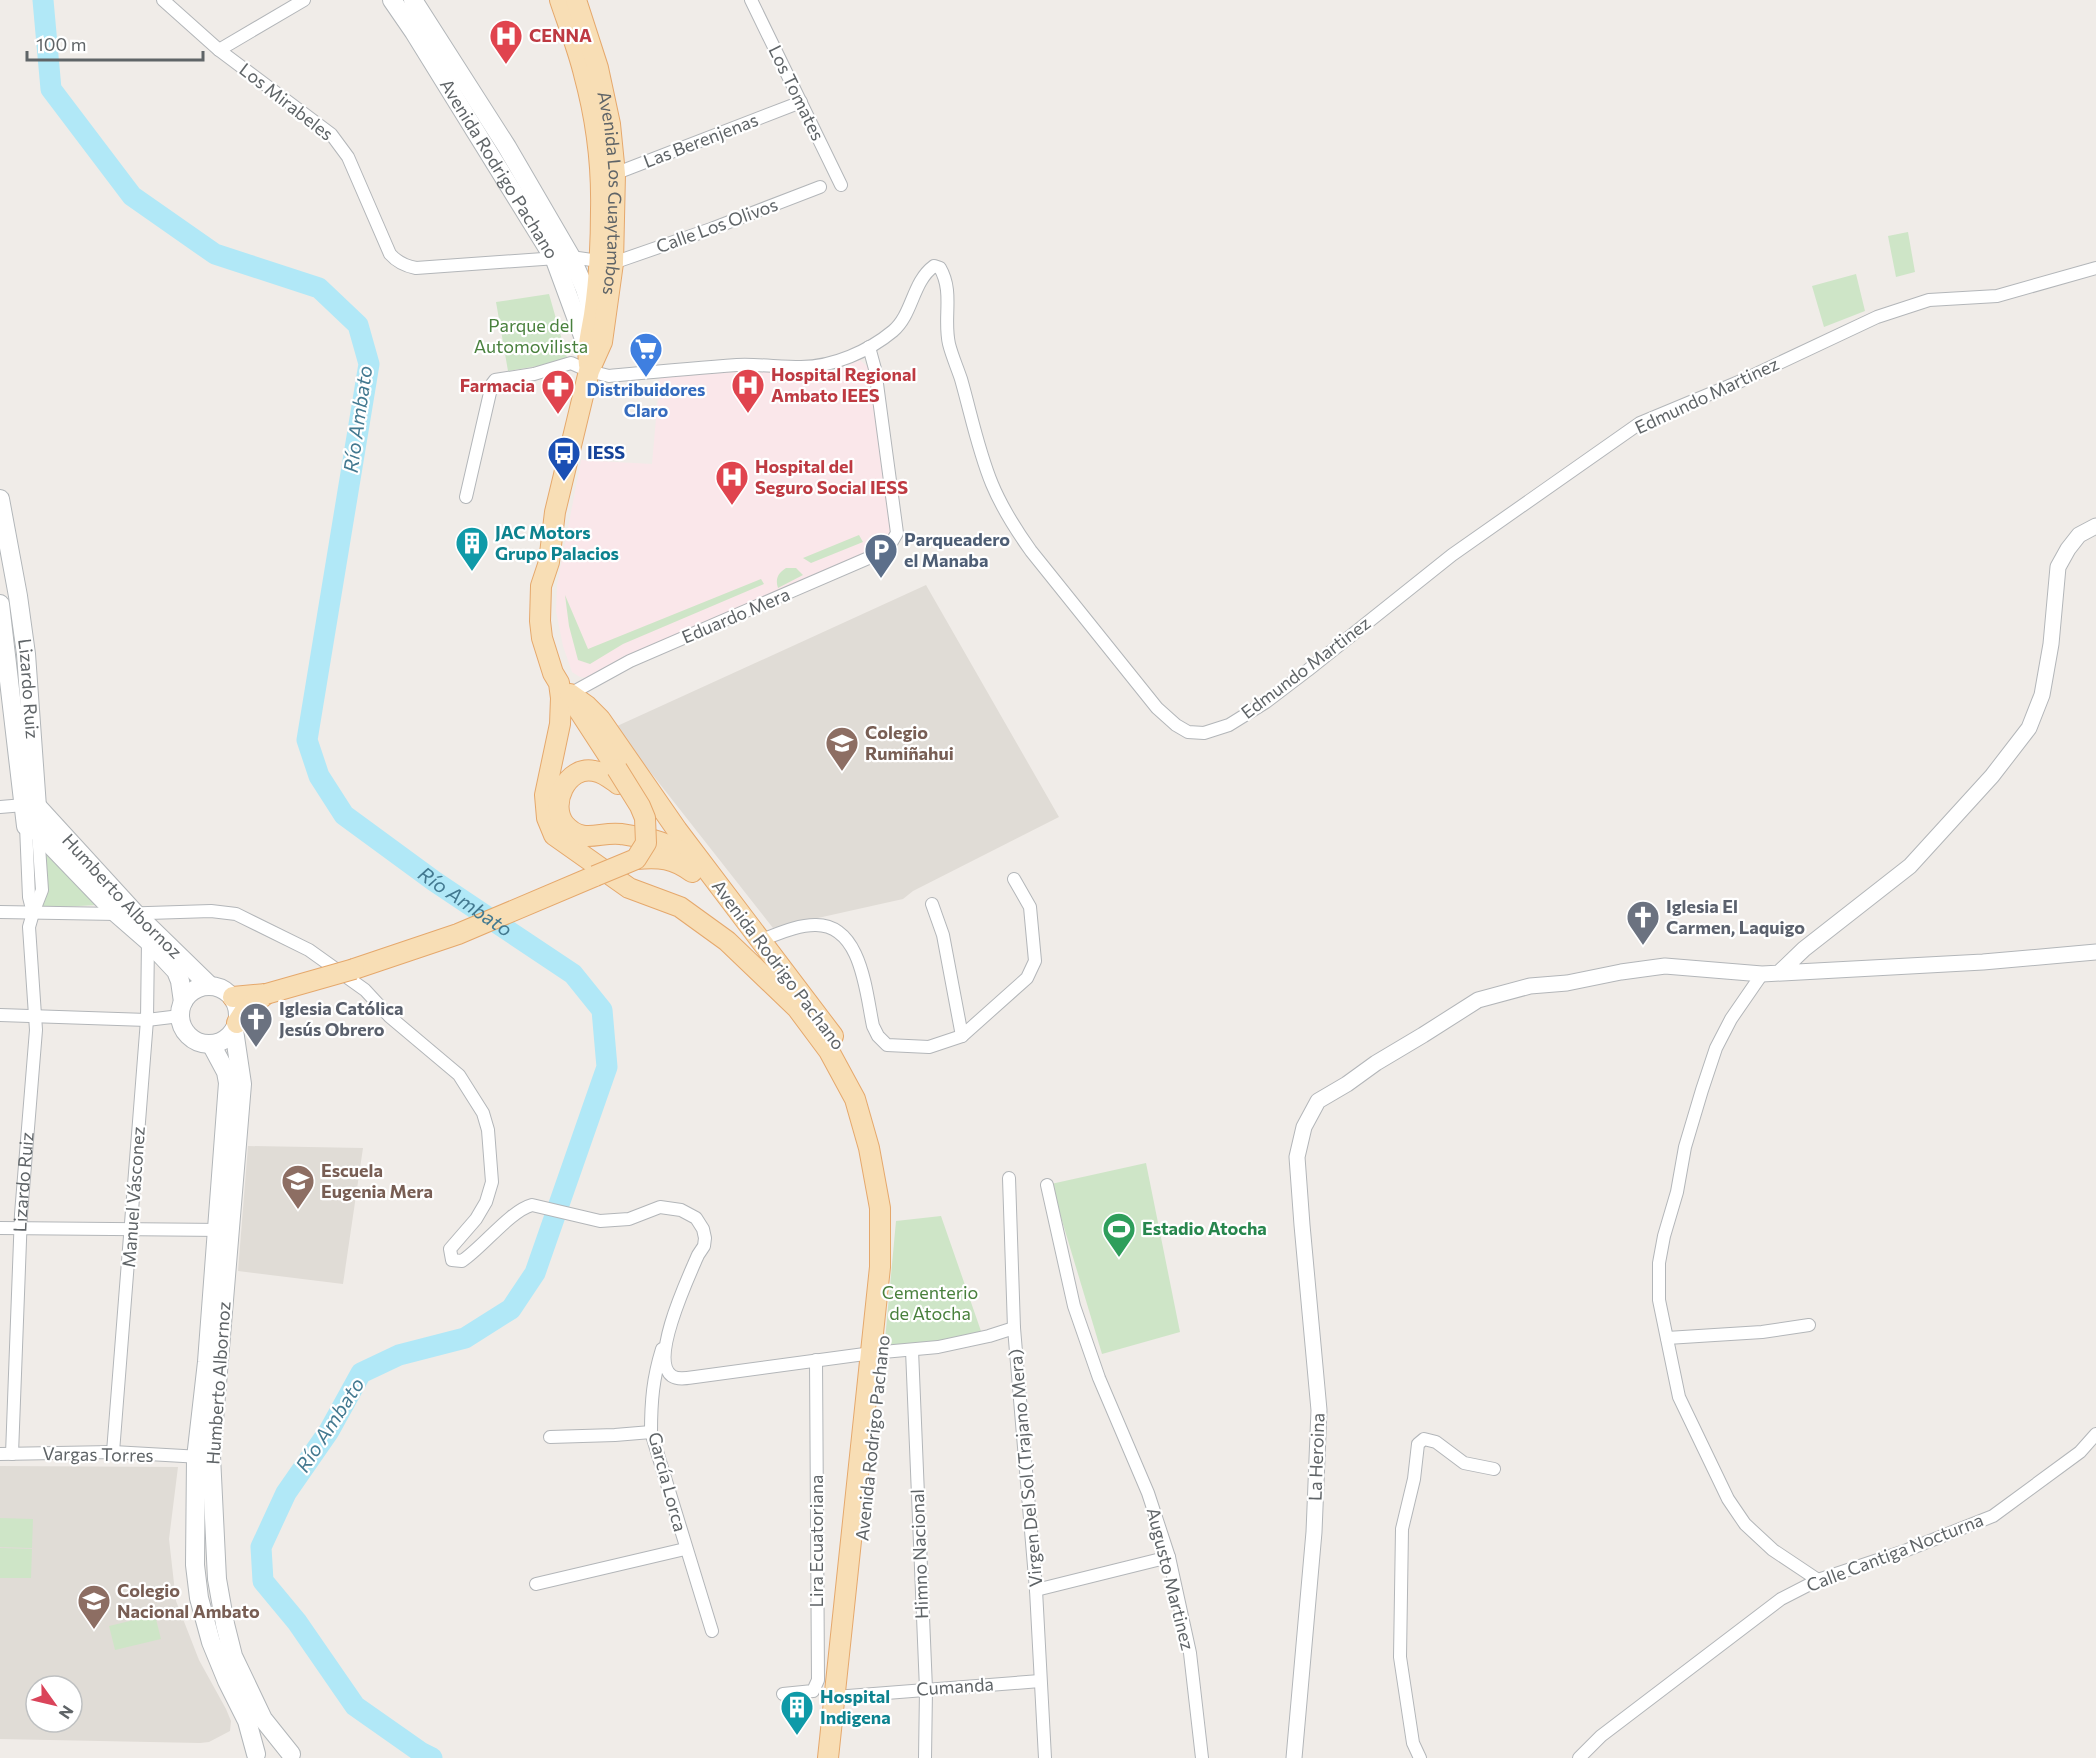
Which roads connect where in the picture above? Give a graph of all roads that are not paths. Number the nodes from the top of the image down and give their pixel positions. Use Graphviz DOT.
graph roads {
  1 [pos="163,0"];
  2 [pos="304,0"];
  3 [pos="392,0"];
  4 [pos="413,0"];
  5 [pos="560,0"];
  6 [pos="576,0"];
  7 [pos="751,0"];
  8 [pos="421,27"];
  9 [pos="219,50"];
  10 [pos="591,70"];
  11 [pos="801,102"];
  12 [pos="608,176"];
  13 [pos="841,185"];
  14 [pos="820,187"];
  15 [pos="563,259"];
  16 [pos="606,262"];
  17 [pos="2096,268"];
  18 [pos="594,316"];
  19 [pos="595,345"];
  20 [pos="869,347"];
  21 [pos="589,371"];
  22 [pos="466,497"];
  23 [pos="0,500"];
  24 [pos="2096,526"];
  25 [pos="9,597"];
  26 [pos="0,604"];
  27 [pos="566,696"];
  28 [pos="7,714"];
  29 [pos="618,776"];
  30 [pos="30,805"];
  31 [pos="0,807"];
  32 [pos="32,829"];
  33 [pos="636,859"];
  34 [pos="703,865"];
  35 [pos="595,876"];
  36 [pos="1014,879"];
  37 [pos="932,904"];
  38 [pos="0,912"];
  39 [pos="33,913"];
  40 [pos="126,914"];
  41 [pos="761,940"];
  42 [pos="148,941"];
  43 [pos="2096,952"];
  44 [pos="1780,972"];
  45 [pos="1762,974"];
  46 [pos="210,986"];
  47 [pos="779,990"];
  48 [pos="266,994"];
  49 [pos="233,997"];
  50 [pos="182,1009"];
  51 [pos="0,1016"];
  52 [pos="36,1016"];
  53 [pos="147,1020"];
  54 [pos="236,1026"];
  55 [pos="962,1036"];
  56 [pos="211,1044"];
  57 [pos="1009,1178"];
  58 [pos="1047,1185"];
  59 [pos="0,1228"];
  60 [pos="21,1228"];
  61 [pos="132,1229"];
  62 [pos="224,1230"];
  63 [pos="1809,1325"];
  64 [pos="1014,1328"];
  65 [pos="668,1330"];
  66 [pos="1667,1338"];
  67 [pos="912,1350"];
  68 [pos="877,1352"];
  69 [pos="816,1360"];
  70 [pos="651,1432"];
  71 [pos="2096,1434"];
  72 [pos="550,1437"];
  73 [pos="113,1452"];
  74 [pos="6,1454"];
  75 [pos="203,1457"];
  76 [pos="1494,1469"];
  77 [pos="685,1549"];
  78 [pos="1169,1557"];
  79 [pos="1818,1580"];
  80 [pos="536,1584"];
  81 [pos="1036,1590"];
  82 [pos="712,1631"];
  83 [pos="1040,1681"];
  84 [pos="926,1689"];
  85 [pos="783,1694"];
  86 [pos="840,1697"];
  87 [pos="255,1756"];
  88 [pos="293,1756"];
  89 [pos="828,1758"];
  90 [pos="837,1758"];
  91 [pos="925,1758"];
  92 [pos="1045,1758"];
  93 [pos="1202,1758"];
  94 [pos="1294,1758"];
  95 [pos="1419,1758"];
  96 [pos="1579,1758"];
  1 -- 9 [label="street, Los Mirabeles"];
  2 -- 9 [label="street"];
  3 -- 8 [label="main road, Avenida Rodrigo Pachano"];
  4 -- 8 [label="main road, Avenida Rodrigo Pachano"];
  5 -- 10 [label="main road, Avenida Los Guaytambos"];
  6 -- 10 [label="main road, Avenida Los Guaytambos"];
  7 -- 11 [label="street, Los Tomates"];
  8 -- 15 [label="main road, Avenida Rodrigo Pachano"];
  9 -- 15 [label="street, Los Mirabeles"];
  10 -- 12 [label="main road, Avenida Los Guaytambos"];
  11 -- 12 [label="street, Las Berenjenas"];
  11 -- 13 [label="street, Los Tomates"];
  12 -- 16 [label="main road, Avenida Los Guaytambos"];
  14 -- 16 [label="street, Calle Los Olivos"];
  15 -- 16 [label="street, Los Mirabeles"];
  15 -- 18 [label="main road, Avenida Rodrigo Pachano"];
  15 -- 19 [label="main road, Avenida Rodrigo Pachano"];
  16 -- 18 [label="main road, Avenida Los Guaytambos"];
  16 -- 19 [label="main road, Avenida Los Guaytambos"];
  17 -- 20 [label="street, Edmundo Martinez"];
  18 -- 19 [label="main road, Avenida Los Guaytambos"];
  19 -- 21 [label="main road, Avenida Los Guaytambos"];
  20 -- 21 [label="street, Edmundo Martinez"];
  20 -- 27 [label="street, Eduardo Mera"];
  21 -- 22 [label="street, Edmundo Martinez"];
  21 -- 27 [label="main road"];
  23 -- 25 [label="main road, Lizardo Ruiz"];
  24 -- 44 [label="street"];
  25 -- 30 [label="main road, Lizardo Ruiz"];
  26 -- 28 [label="main road, Lizardo Ruiz"];
  27 -- 29 [label="main road"];
  27 -- 34 [label="main road, Avenida Rodrigo Pachano"];
  27 -- 47 [label="main road"];
  28 -- 30 [label="main road, Lizardo Ruiz"];
  29 -- 33 [label="main road, bridge"];
  29 -- 34 [label="main road"];
  29 -- 35 [label="main road, bridge"];
  30 -- 31 [label="street"];
  30 -- 32 [label="main road, Lizardo Ruiz"];
  30 -- 40 [label="main road, Humberto Albornoz"];
  32 -- 39 [label="street, Lizardo Ruiz"];
  32 -- 40 [label="main road, Humberto Albornoz"];
  33 -- 35 [label="main road, bridge"];
  33 -- 47 [label="main road"];
  34 -- 41 [label="main road, Avenida Rodrigo Pachano"];
  35 -- 48 [label="main road, bridge"];
  36 -- 55 [label="street"];
  37 -- 55 [label="street"];
  38 -- 39 [label="street"];
  39 -- 40 [label="street"];
  39 -- 52 [label="street, Lizardo Ruiz"];
  40 -- 42 [label="main road, Humberto Albornoz"];
  40 -- 46 [label="main road, Humberto Albornoz"];
  40 -- 65 [label="street"];
  41 -- 55 [label="street"];
  41 -- 68 [label="main road, Avenida Rodrigo Pachano"];
  42 -- 50 [label="main road, Humberto Albornoz"];
  42 -- 53 [label="street, Manuel Vásconez"];
  43 -- 44 [label="street, La Heroina"];
  44 -- 45 [label="street, La Heroina"];
  45 -- 66 [label="street"];
  45 -- 94 [label="street, La Heroina"];
  46 -- 49 [label="main road"];
  46 -- 50 [label="main road"];
  47 -- 68 [label="main road, Avenida Rodrigo Pachano"];
  48 -- 49 [label="main road"];
  48 -- 54 [label="main road"];
  49 -- 54 [label="main road"];
  50 -- 53 [label="street"];
  50 -- 56 [label="main road"];
  51 -- 52 [label="street"];
  52 -- 53 [label="street"];
  52 -- 60 [label="street, Lizardo Ruiz"];
  53 -- 61 [label="street, Manuel Vásconez"];
  54 -- 56 [label="main road"];
  54 -- 62 [label="main road, Humberto Albornoz"];
  56 -- 62 [label="main road, Humberto Albornoz"];
  57 -- 64 [label="street, Virgen Del Sol (Trajano Mera)"];
  58 -- 78 [label="street, Augusto Martinez"];
  59 -- 60 [label="street"];
  60 -- 61 [label="street"];
  60 -- 74 [label="street, Lizardo Ruiz"];
  61 -- 62 [label="street"];
  61 -- 73 [label="street, Manuel Vásconez"];
  62 -- 75 [label="main road, Humberto Albornoz"];
  63 -- 66 [label="street"];
  64 -- 67 [label="street"];
  64 -- 81 [label="street, Virgen Del Sol (Trajano Mera)"];
  65 -- 69 [label="street"];
  65 -- 70 [label="street, García Lorca"];
  66 -- 79 [label="street"];
  67 -- 68 [label="street"];
  67 -- 84 [label="street, Himno Nacional"];
  68 -- 69 [label="street"];
  68 -- 86 [label="main road, Avenida Rodrigo Pachano"];
  69 -- 85 [label="street, Lira Ecuatoriana"];
  70 -- 72 [label="street"];
  70 -- 77 [label="street, García Lorca"];
  71 -- 79 [label="street, Calle Cantiga Nocturna"];
  73 -- 74 [label="street, Vargas Torres"];
  73 -- 75 [label="street, Vargas Torres"];
  75 -- 87 [label="main road, Humberto Albornoz"];
  75 -- 88 [label="main road, Humberto Albornoz"];
  76 -- 95 [label="street"];
  77 -- 80 [label="street"];
  77 -- 82 [label="street, García Lorca"];
  78 -- 81 [label="street"];
  78 -- 93 [label="street, Augusto Martinez"];
  79 -- 96 [label="street, Calle Cantiga Nocturna"];
  81 -- 83 [label="street, Virgen Del Sol (Trajano Mera)"];
  83 -- 84 [label="street, Cumanda"];
  83 -- 92 [label="street, Virgen Del Sol (Trajano Mera)"];
  84 -- 86 [label="street, Cumanda"];
  84 -- 91 [label="street, Himno Nacional"];
  86 -- 89 [label="main road, Avenida Rodrigo Pachano"];
  86 -- 90 [label="main road, Avenida Rodrigo Pachano"];
  87 -- 88 [label="main road"];
}
